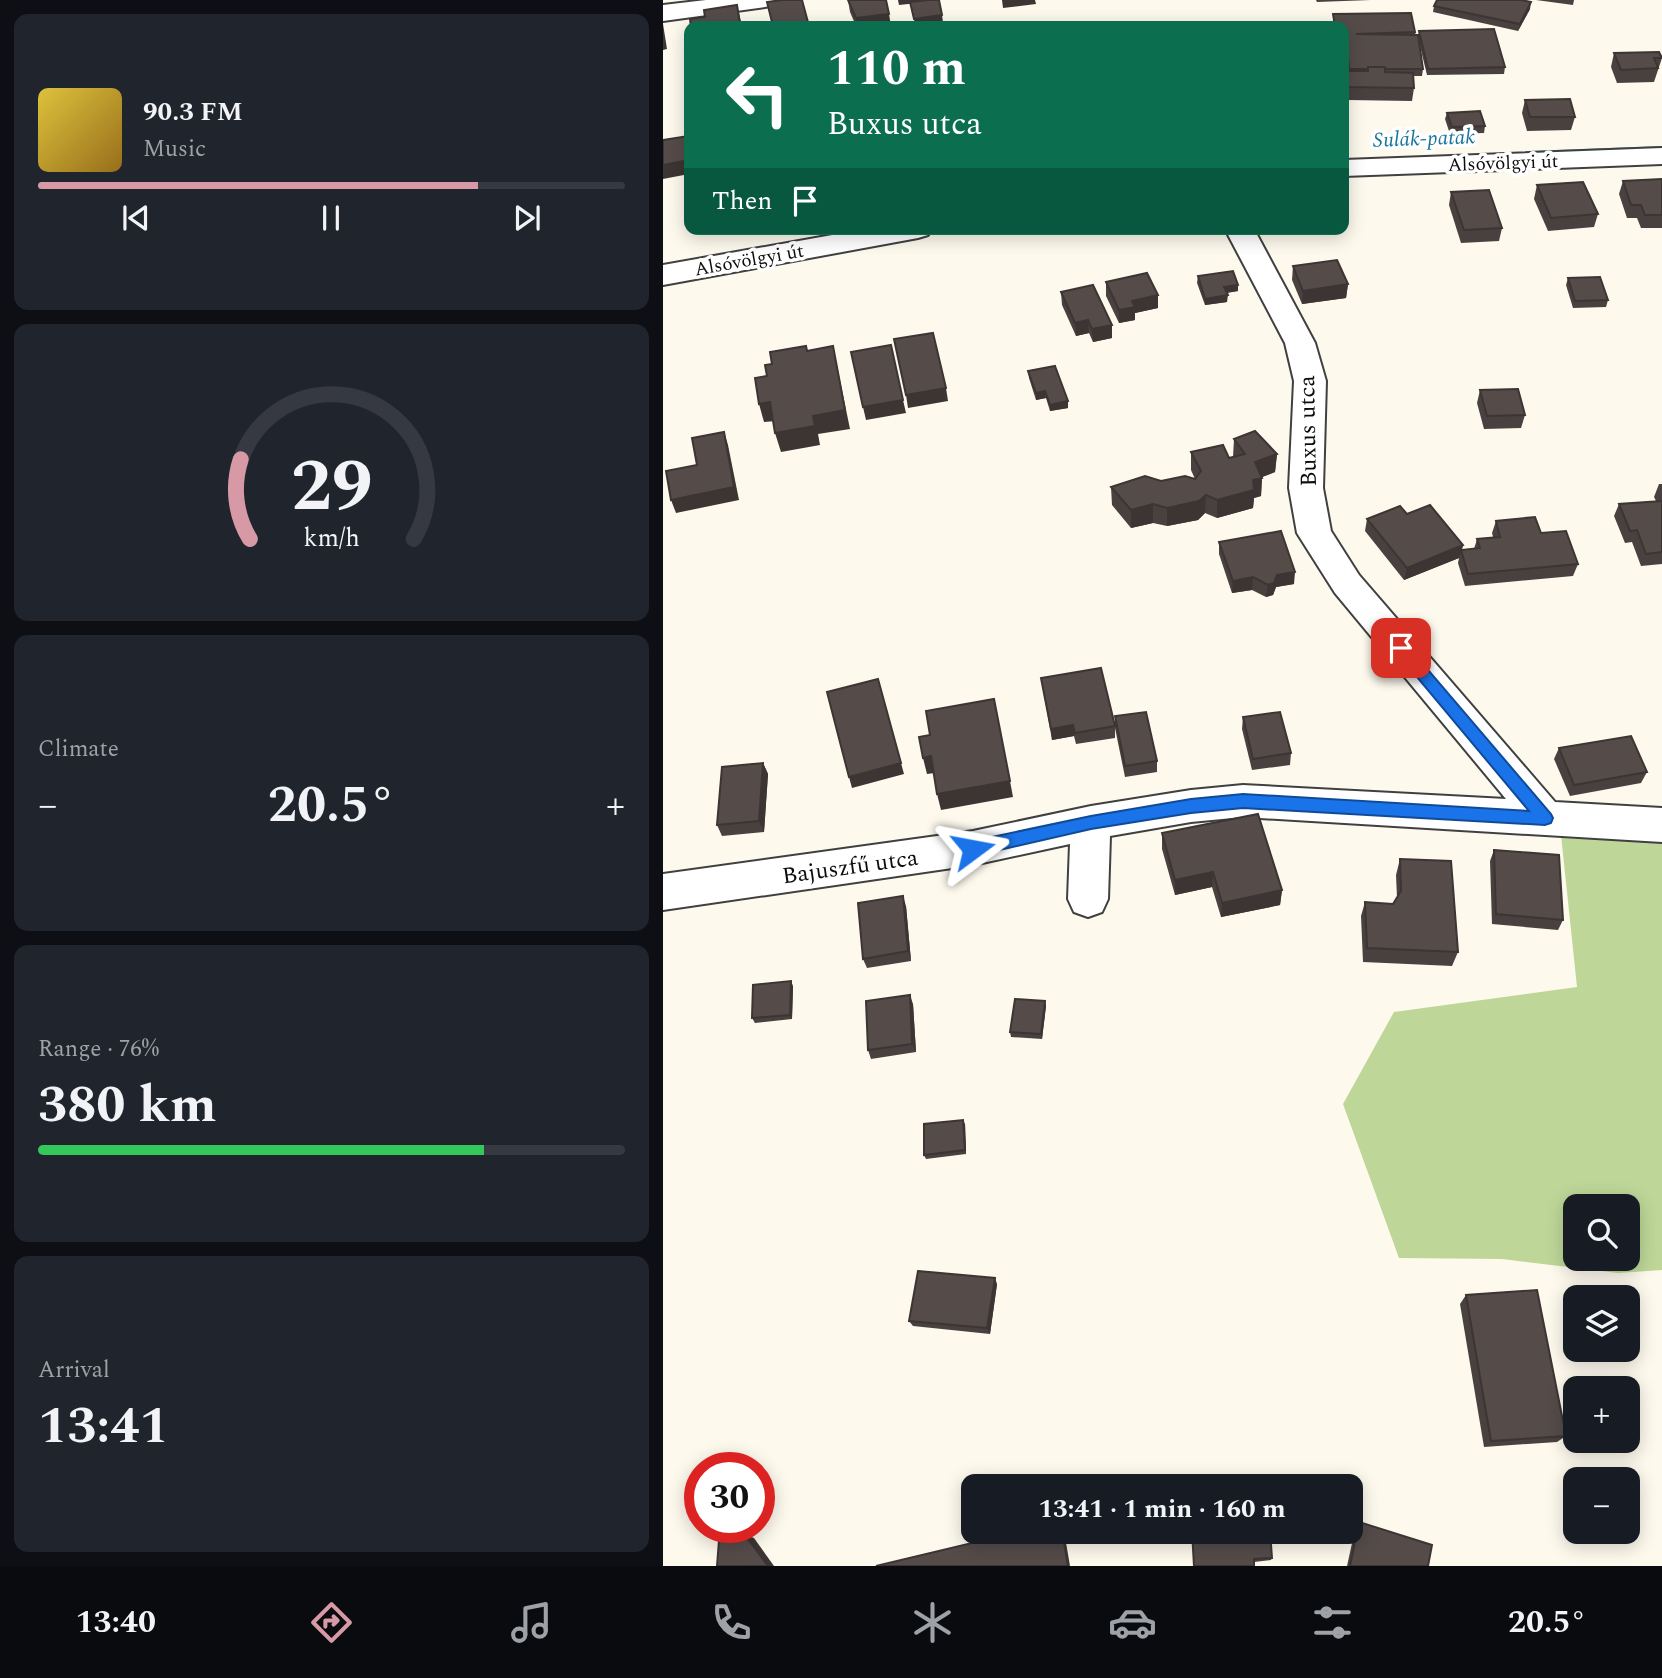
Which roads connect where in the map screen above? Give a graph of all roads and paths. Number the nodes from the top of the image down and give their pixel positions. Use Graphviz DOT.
graph roads {
  1 [pos="765,0"];
  2 [pos="663,13"];
  3 [pos="1662,156"];
  4 [pos="1349,168"];
  5 [pos="885,235"];
  6 [pos="1242,235"];
  7 [pos="663,275"];
  8 [pos="1545,818"];
  9 [pos="1091,822"];
  10 [pos="1662,825"];
  11 [pos="663,892"];
  12 [pos="1088,899"];
  1 -- 2 [label="street"];
  3 -- 4 [label="street, Alsóvölgyi út"];
  5 -- 7 [label="street, Alsóvölgyi út"];
  6 -- 8 [label="street, Buxus utca"];
  8 -- 9 [label="street, Bajuszfű utca"];
  8 -- 10 [label="street, Bajuszfű utca"];
  9 -- 11 [label="street, Bajuszfű utca"];
  9 -- 12 [label="street"];
}
